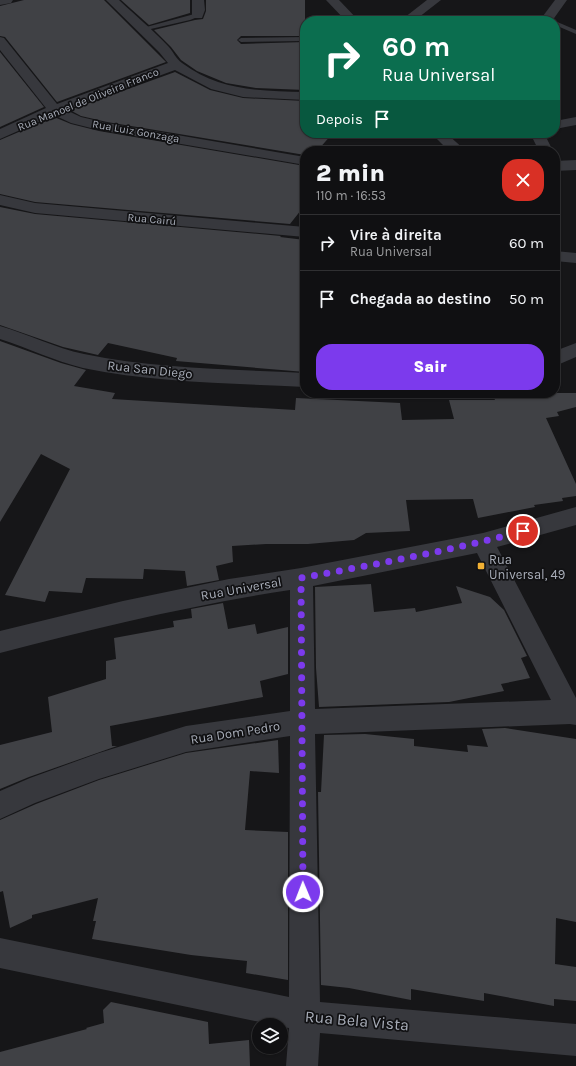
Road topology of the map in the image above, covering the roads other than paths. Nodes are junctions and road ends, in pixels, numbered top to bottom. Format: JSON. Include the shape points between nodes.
{"nodes":[{"id":1,"x":7,"y":0,"type":"edge"},
{"id":2,"x":112,"y":0,"type":"edge"},
{"id":3,"x":198,"y":0,"type":"edge"},
{"id":4,"x":332,"y":0,"type":"edge"},
{"id":5,"x":435,"y":0,"type":"edge"},
{"id":6,"x":561,"y":0,"type":"edge"},
{"id":7,"x":0,"y":2,"type":"edge"},
{"id":8,"x":198,"y":15,"type":"joint"},
{"id":9,"x":348,"y":16,"type":"edge"},
{"id":10,"x":413,"y":16,"type":"edge"},
{"id":11,"x":552,"y":16,"type":"edge"},
{"id":12,"x":560,"y":25,"type":"edge"},
{"id":13,"x":142,"y":29,"type":"junction"},
{"id":14,"x":576,"y":32,"type":"edge"},
{"id":15,"x":300,"y":39,"type":"edge"},
{"id":16,"x":241,"y":40,"type":"dead end"},
{"id":17,"x":0,"y":41,"type":"edge"},
{"id":18,"x":176,"y":65,"type":"junction"},
{"id":19,"x":300,"y":96,"type":"edge"},
{"id":20,"x":55,"y":110,"type":"junction"},
{"id":21,"x":576,"y":121,"type":"edge"},
{"id":22,"x":560,"y":124,"type":"edge"},
{"id":23,"x":0,"y":136,"type":"edge"},
{"id":24,"x":443,"y":138,"type":"edge"},
{"id":25,"x":450,"y":146,"type":"edge"},
{"id":26,"x":300,"y":160,"type":"edge"},
{"id":27,"x":560,"y":166,"type":"edge"},
{"id":28,"x":576,"y":166,"type":"edge"},
{"id":29,"x":0,"y":200,"type":"edge"},
{"id":30,"x":300,"y":232,"type":"edge"},
{"id":31,"x":560,"y":256,"type":"edge"},
{"id":32,"x":576,"y":258,"type":"edge"},
{"id":33,"x":0,"y":332,"type":"edge"},
{"id":34,"x":576,"y":350,"type":"edge"},
{"id":35,"x":560,"y":357,"type":"edge"},
{"id":36,"x":300,"y":380,"type":"edge"},
{"id":37,"x":576,"y":516,"type":"edge"},
{"id":38,"x":483,"y":542,"type":"junction"},
{"id":39,"x":301,"y":578,"type":"junction"},
{"id":40,"x":0,"y":642,"type":"edge"},
{"id":41,"x":573,"y":713,"type":"edge"},
{"id":42,"x":301,"y":722,"type":"junction"},
{"id":43,"x":0,"y":805,"type":"edge"},
{"id":44,"x":0,"y":953,"type":"edge"},
{"id":45,"x":305,"y":1016,"type":"junction"},
{"id":46,"x":576,"y":1040,"type":"edge"},
{"id":47,"x":302,"y":1066,"type":"edge"}],
"edges":[{"from":1,"to":7,"type":"street"},
{"from":2,"to":13,"type":"street"},
{"from":3,"to":8,"type":"street"},
{"from":4,"to":9,"type":"street"},
{"from":5,"to":10,"type":"street"},
{"from":6,"to":11,"type":"street"},
{"from":8,"to":13,"type":"lane"},
{"from":12,"to":14,"type":"lane"},
{"from":13,"to":18,"type":"street","via":[[164,49]]},
{"from":15,"to":16,"type":"lane"},
{"from":17,"to":20,"type":"street","name":"Rua Luiz Gonzaga"},
{"from":18,"to":19,"type":"street","via":[[202,80],[230,90],[262,95]]},
{"from":18,"to":20,"type":"street","name":"Rua Manoel de Oliveira Franco"},
{"from":20,"to":23,"type":"street","name":"Rua Manoel de Oliveira Franco"},
{"from":20,"to":26,"type":"street","name":"Rua Luiz Gonzaga","via":[[89,123]]},
{"from":21,"to":22,"type":"street"},
{"from":24,"to":25,"type":"street"},
{"from":27,"to":28,"type":"street"},
{"from":29,"to":30,"type":"street","name":"Rua Cairú","via":[[50,209]]},
{"from":31,"to":32,"type":"street"},
{"from":33,"to":36,"type":"street","name":"Rua San Diego","via":[[65,356],[120,367]]},
{"from":34,"to":35,"type":"street"},
{"from":37,"to":38,"type":"street","name":"Rua Universal"},
{"from":38,"to":39,"type":"street","name":"Rua Universal"},
{"from":38,"to":41,"type":"street"},
{"from":39,"to":40,"type":"street","name":"Rua Universal","via":[[229,588]]},
{"from":39,"to":42,"type":"street"},
{"from":41,"to":42,"type":"street","name":"Rua Dom Pedro"},
{"from":42,"to":43,"type":"street","name":"Rua Dom Pedro","via":[[186,739],[99,766],[30,791]]},
{"from":42,"to":45,"type":"street"},
{"from":44,"to":45,"type":"street","name":"Rua Bela Vista"},
{"from":45,"to":46,"type":"street","name":"Rua Bela Vista"},
{"from":45,"to":47,"type":"street"}]}
